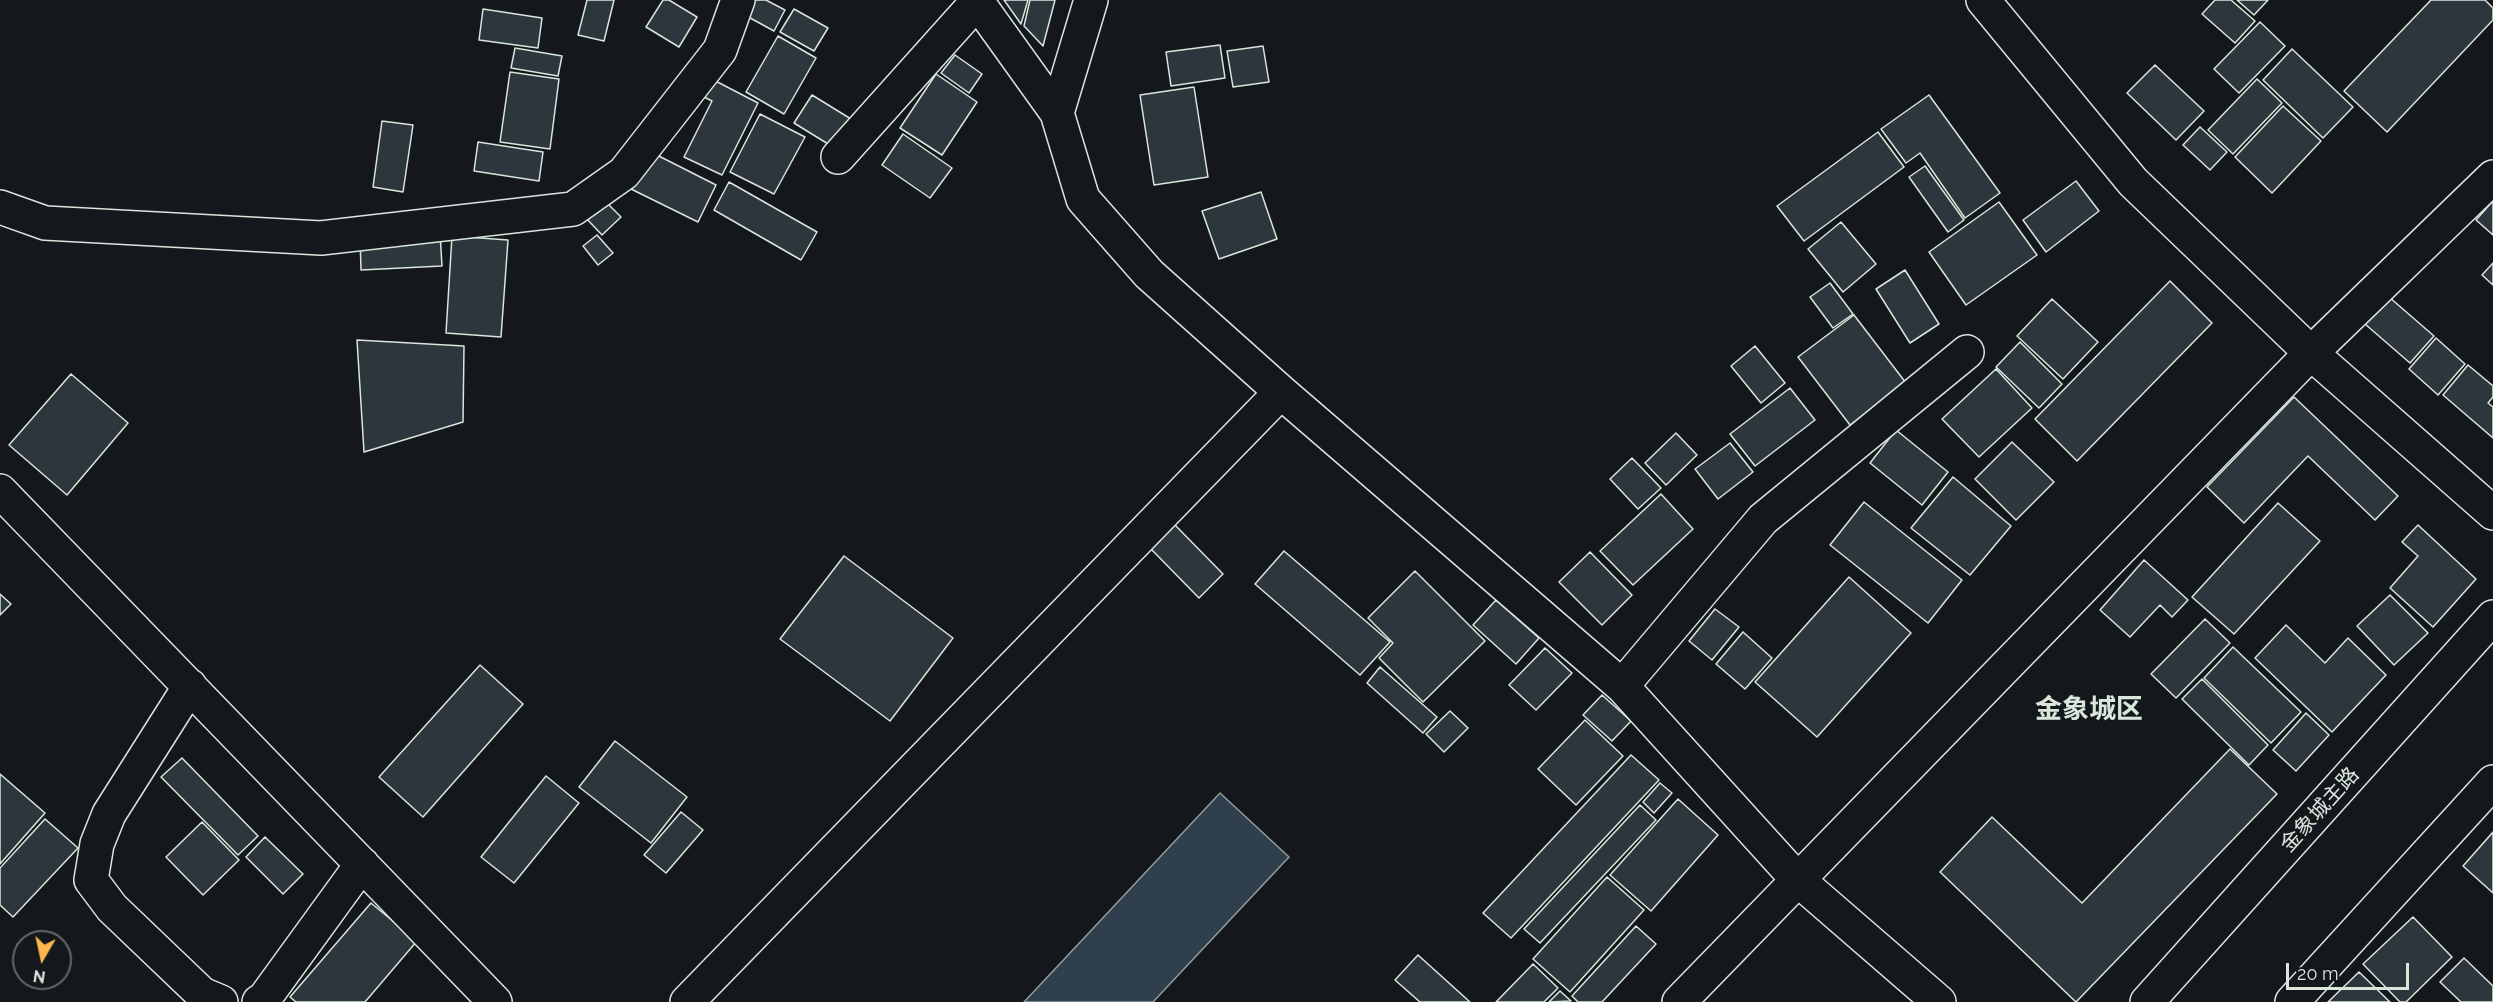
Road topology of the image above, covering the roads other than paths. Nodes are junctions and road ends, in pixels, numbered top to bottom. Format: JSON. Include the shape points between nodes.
{"nodes":[{"id":1,"x":738,"y":0,"type":"edge"},
{"id":2,"x":1090,"y":0,"type":"edge"},
{"id":3,"x":1983,"y":0,"type":"edge"},
{"id":4,"x":977,"y":1,"type":"edge"},
{"id":5,"x":1057,"y":113,"type":"junction"},
{"id":6,"x":838,"y":157,"type":"dead end"},
{"id":7,"x":2493,"y":177,"type":"edge"},
{"id":8,"x":0,"y":207,"type":"edge"},
{"id":9,"x":1967,"y":352,"type":"dead end"},
{"id":10,"x":2311,"y":353,"type":"junction"},
{"id":11,"x":1281,"y":392,"type":"junction"},
{"id":12,"x":0,"y":491,"type":"edge"},
{"id":13,"x":2493,"y":513,"type":"edge"},
{"id":14,"x":2493,"y":617,"type":"edge"},
{"id":15,"x":190,"y":686,"type":"junction"},
{"id":16,"x":1622,"y":686,"type":"junction"},
{"id":17,"x":2493,"y":782,"type":"edge"},
{"id":18,"x":362,"y":864,"type":"junction"},
{"id":19,"x":1797,"y":879,"type":"junction"},
{"id":20,"x":222,"y":1002,"type":"edge"},
{"id":21,"x":258,"y":1002,"type":"edge"},
{"id":22,"x":495,"y":1002,"type":"edge"},
{"id":23,"x":687,"y":1002,"type":"edge"},
{"id":24,"x":1679,"y":1002,"type":"edge"},
{"id":25,"x":1939,"y":1002,"type":"edge"},
{"id":26,"x":2147,"y":1002,"type":"edge"},
{"id":27,"x":2292,"y":1002,"type":"edge"}],
"edges":[{"from":1,"to":8,"type":"street","via":[[720,50],[624,173],[573,209],[321,238],[45,223]]},
{"from":2,"to":5,"type":"street"},
{"from":3,"to":10,"type":"street","via":[[2133,182]]},
{"from":4,"to":5,"type":"street"},
{"from":4,"to":6,"type":"street"},
{"from":5,"to":11,"type":"street","via":[[1083,199],[1149,274]]},
{"from":7,"to":10,"type":"street"},
{"from":9,"to":16,"type":"street","via":[[1763,519]]},
{"from":10,"to":13,"type":"street"},
{"from":10,"to":19,"type":"street"},
{"from":11,"to":16,"type":"street"},
{"from":11,"to":23,"type":"street"},
{"from":12,"to":15,"type":"street"},
{"from":14,"to":26,"type":"street","name":"金象城主路"},
{"from":15,"to":18,"type":"street"},
{"from":15,"to":20,"type":"street","via":[[109,814],[97,844],[92,880],[112,908],[202,994]]},
{"from":16,"to":19,"type":"street"},
{"from":17,"to":27,"type":"street"},
{"from":18,"to":21,"type":"street"},
{"from":18,"to":22,"type":"street"},
{"from":19,"to":24,"type":"street"},
{"from":19,"to":25,"type":"street"}]}
